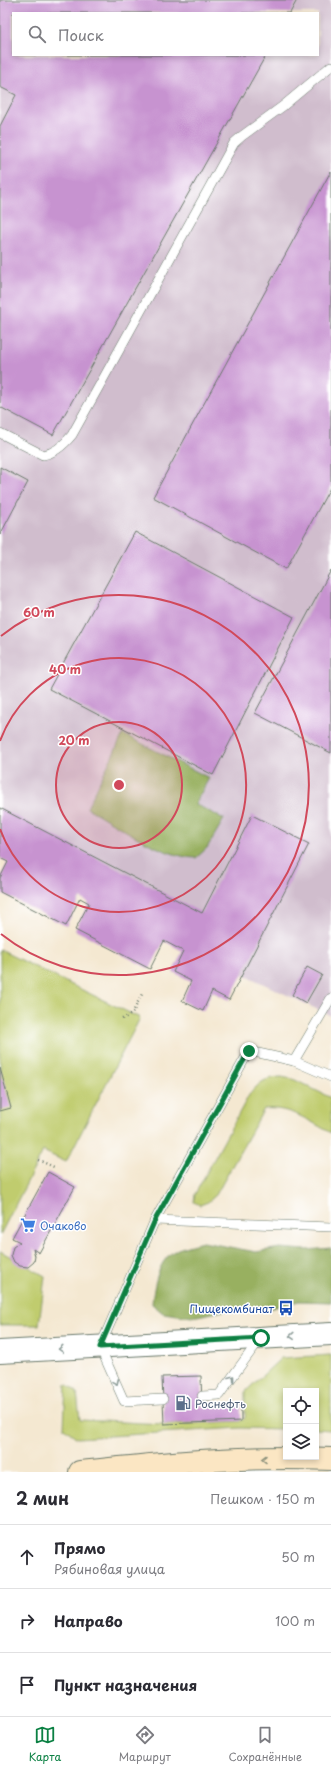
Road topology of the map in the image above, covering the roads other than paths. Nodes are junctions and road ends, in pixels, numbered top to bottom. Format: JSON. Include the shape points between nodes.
{"nodes":[{"id":1,"x":331,"y":66,"type":"edge"},
{"id":2,"x":0,"y":433,"type":"edge"},
{"id":3,"x":331,"y":998,"type":"edge"},
{"id":4,"x":294,"y":1060,"type":"junction"},
{"id":5,"x":331,"y":1076,"type":"edge"},
{"id":6,"x":155,"y":1220,"type":"junction"},
{"id":7,"x":331,"y":1227,"type":"edge"},
{"id":8,"x":331,"y":1334,"type":"edge"},
{"id":9,"x":261,"y":1338,"type":"junction"},
{"id":10,"x":100,"y":1347,"type":"junction"},
{"id":11,"x":0,"y":1352,"type":"edge"},
{"id":12,"x":202,"y":1396,"type":"dead end"},
{"id":13,"x":163,"y":1399,"type":"dead end"},
{"id":14,"x":331,"y":1459,"type":"edge"},
{"id":15,"x":80,"y":1472,"type":"edge"}],
"edges":[{"from":1,"to":2,"type":"lane","via":[[234,144],[67,441],[54,452],[42,455]]},
{"from":3,"to":4,"type":"lane"},
{"from":4,"to":5,"type":"lane"},
{"from":4,"to":6,"type":"lane","via":[[249,1051]]},
{"from":6,"to":7,"type":"lane"},
{"from":6,"to":10,"type":"lane"},
{"from":8,"to":9,"type":"street","one_way":true},
{"from":9,"to":10,"type":"street"},
{"from":12,"to":9,"type":"lane","one_way":true,"via":[[219,1395]]},
{"from":10,"to":11,"type":"street","one_way":true},
{"from":10,"to":13,"type":"lane","one_way":true,"via":[[124,1400]]},
{"from":14,"to":15,"type":"main road","one_way":true,"via":[[240,1459]]}]}
